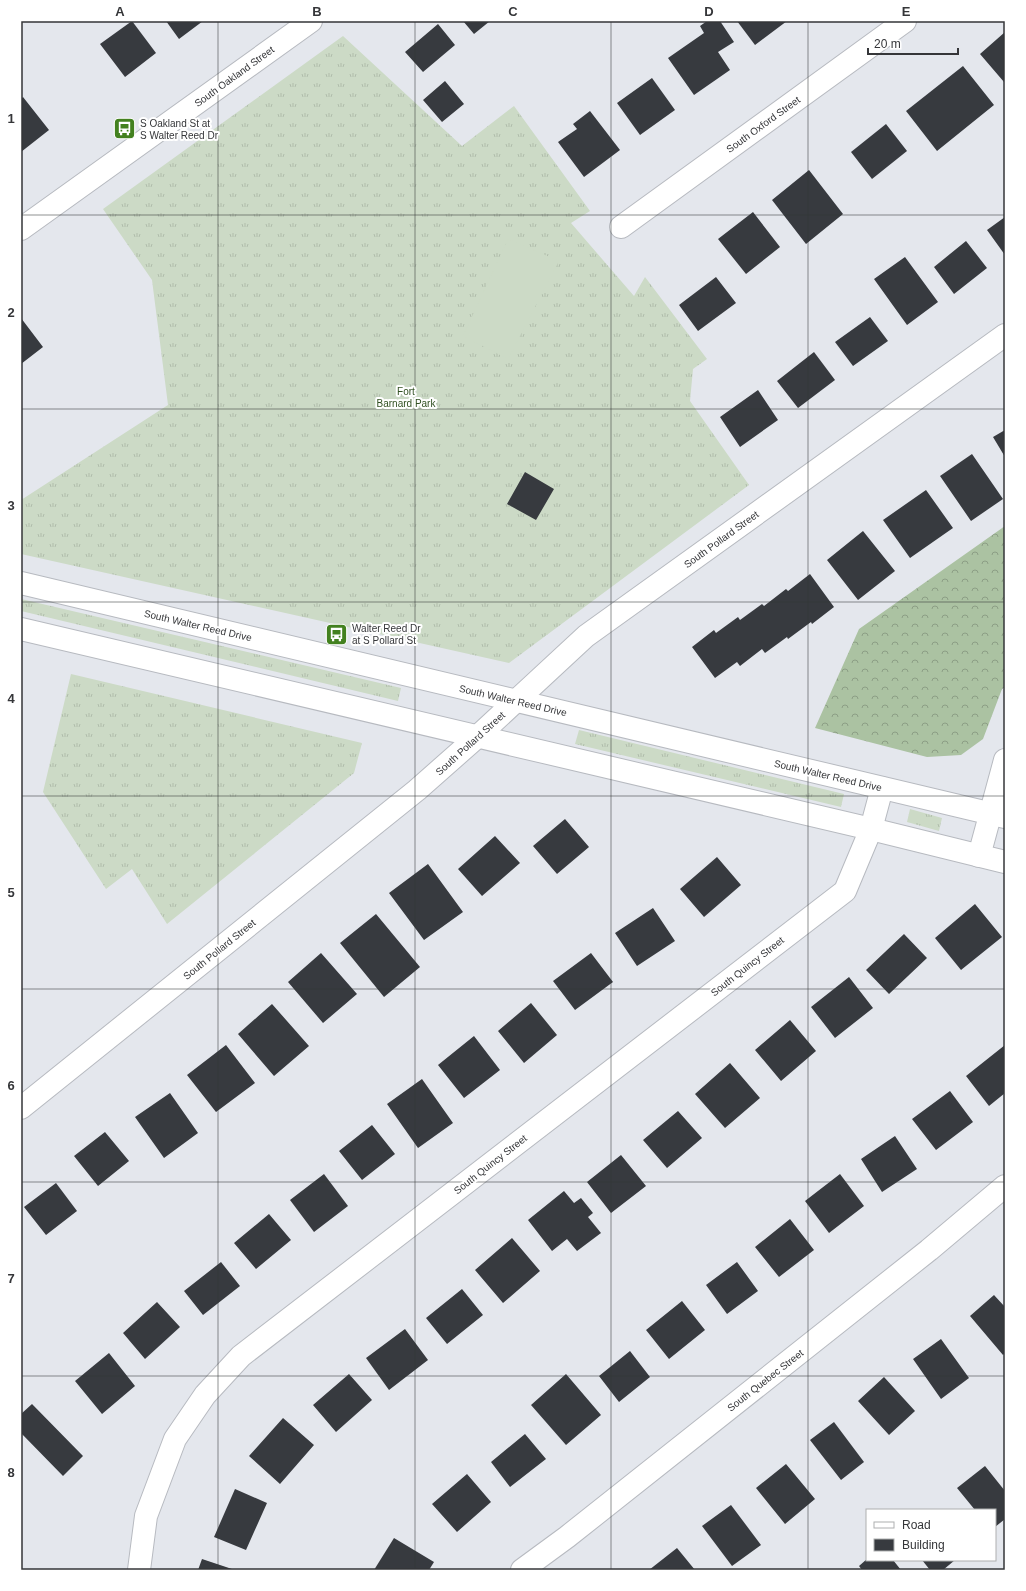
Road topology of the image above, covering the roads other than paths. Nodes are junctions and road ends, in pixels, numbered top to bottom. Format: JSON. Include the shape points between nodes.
{"nodes":[{"id":1,"x":311,"y":21,"type":"edge"},
{"id":2,"x":905,"y":21,"type":"edge"},
{"id":3,"x":621,"y":227,"type":"dead end"},
{"id":4,"x":21,"y":229,"type":"edge"},
{"id":5,"x":1005,"y":335,"type":"edge"},
{"id":6,"x":21,"y":583,"type":"edge"},
{"id":7,"x":21,"y":629,"type":"edge"},
{"id":8,"x":517,"y":701,"type":"junction"},
{"id":9,"x":477,"y":737,"type":"junction"},
{"id":10,"x":1005,"y":760,"type":"edge"},
{"id":11,"x":882,"y":788,"type":"junction"},
{"id":12,"x":998,"y":816,"type":"edge"},
{"id":13,"x":871,"y":829,"type":"junction"},
{"id":14,"x":979,"y":856,"type":"junction"},
{"id":15,"x":1005,"y":862,"type":"edge"},
{"id":16,"x":21,"y":1108,"type":"edge"},
{"id":17,"x":1005,"y":1186,"type":"edge"},
{"id":18,"x":140,"y":1570,"type":"edge"},
{"id":19,"x":522,"y":1570,"type":"edge"}],
"edges":[{"from":1,"to":4,"type":"street","name":"South Oakland Street"},
{"from":2,"to":3,"type":"street","name":"South Oxford Street"},
{"from":5,"to":8,"type":"street","name":"South Pollard Street","via":[[586,636]]},
{"from":6,"to":8,"type":"street","name":"South Walter Reed Drive"},
{"from":7,"to":9,"type":"street"},
{"from":8,"to":9,"type":"street","name":"South Pollard Street"},
{"from":8,"to":11,"type":"street","name":"South Walter Reed Drive"},
{"from":9,"to":13,"type":"street"},
{"from":9,"to":16,"type":"street","name":"South Pollard Street","via":[[417,790]]},
{"from":10,"to":12,"type":"street"},
{"from":11,"to":12,"type":"street","name":"South Walter Reed Drive"},
{"from":11,"to":13,"type":"street","name":"South Quincy Street"},
{"from":12,"to":14,"type":"street"},
{"from":13,"to":14,"type":"street"},
{"from":13,"to":18,"type":"street","name":"South Quincy Street","via":[[845,891],[241,1356],[205,1395],[175,1439],[146,1516]]},
{"from":14,"to":15,"type":"street"},
{"from":17,"to":19,"type":"street","name":"South Quebec Street","via":[[873,1294]]}]}
